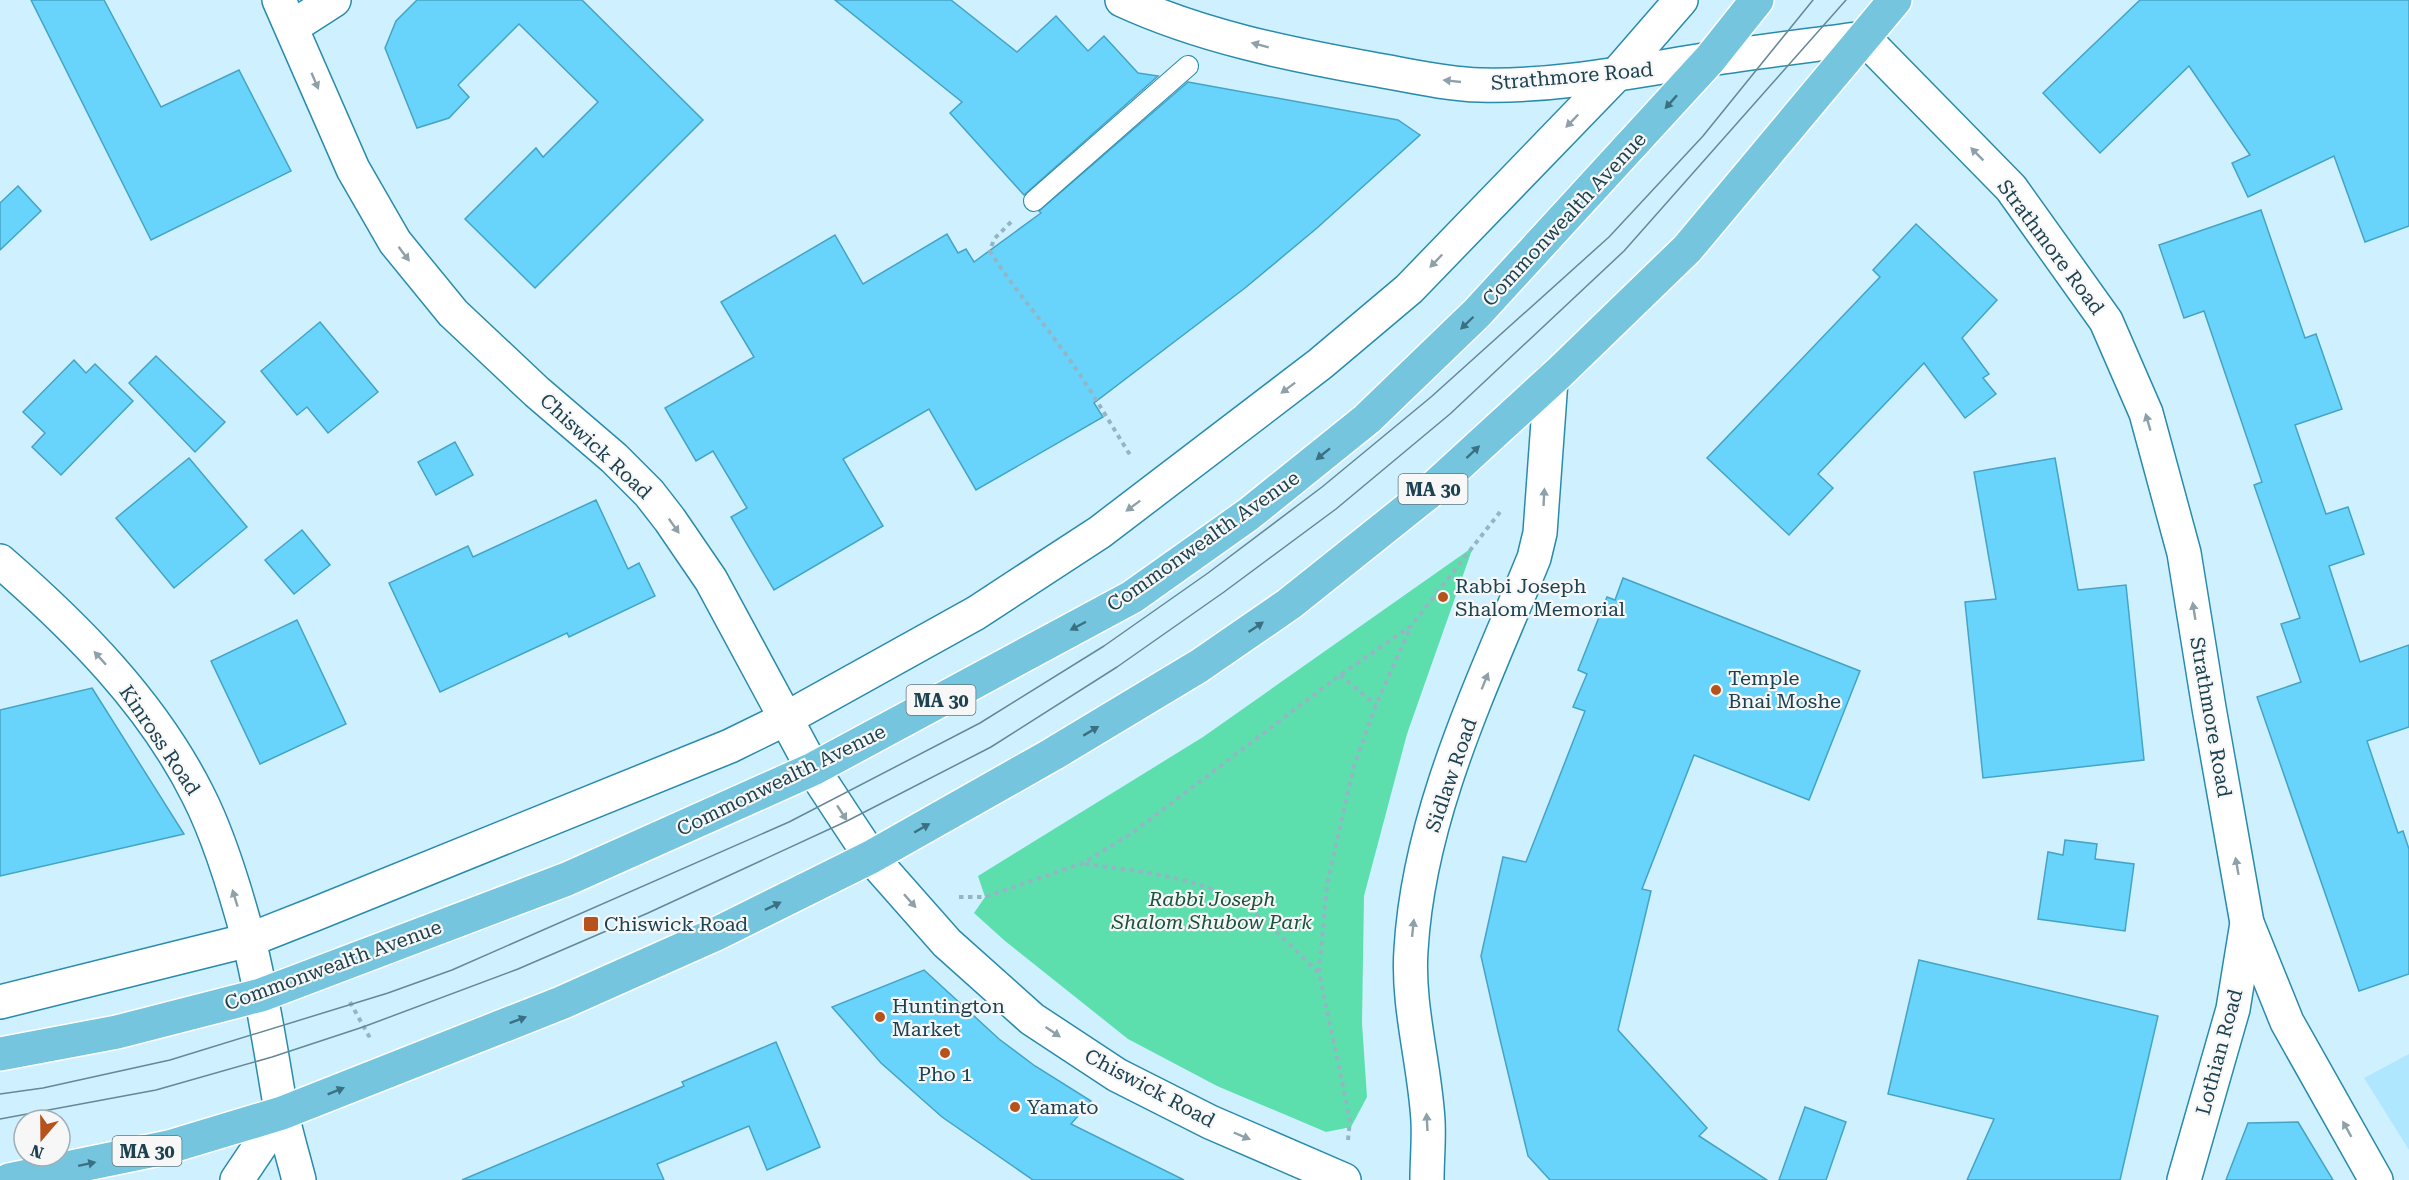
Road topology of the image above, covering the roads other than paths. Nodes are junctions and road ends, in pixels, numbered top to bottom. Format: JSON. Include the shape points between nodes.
{"nodes":[{"id":1,"x":333,"y":0,"type":"edge"},
{"id":2,"x":1122,"y":0,"type":"edge"},
{"id":3,"x":1682,"y":0,"type":"edge"},
{"id":4,"x":1756,"y":0,"type":"edge"},
{"id":5,"x":1895,"y":0,"type":"edge"},
{"id":6,"x":286,"y":14,"type":"edge"},
{"id":7,"x":1864,"y":38,"type":"junction"},
{"id":8,"x":1710,"y":59,"type":"junction"},
{"id":9,"x":1188,"y":66,"type":"dead end"},
{"id":10,"x":1615,"y":76,"type":"junction"},
{"id":11,"x":1034,"y":201,"type":"dead end"},
{"id":12,"x":1551,"y":380,"type":"junction"},
{"id":13,"x":0,"y":561,"type":"edge"},
{"id":14,"x":787,"y":718,"type":"junction"},
{"id":15,"x":813,"y":769,"type":"junction"},
{"id":16,"x":871,"y":857,"type":"junction"},
{"id":17,"x":2247,"y":923,"type":"junction"},
{"id":18,"x":249,"y":940,"type":"junction"},
{"id":19,"x":261,"y":995,"type":"junction"},
{"id":20,"x":0,"y":1002,"type":"edge"},
{"id":21,"x":0,"y":1054,"type":"edge"},
{"id":22,"x":282,"y":1113,"type":"junction"},
{"id":23,"x":1346,"y":1165,"type":"edge"},
{"id":24,"x":9,"y":1180,"type":"edge"},
{"id":25,"x":237,"y":1180,"type":"edge"},
{"id":26,"x":299,"y":1180,"type":"edge"},
{"id":27,"x":1427,"y":1180,"type":"edge"},
{"id":28,"x":2184,"y":1180,"type":"edge"},
{"id":29,"x":2376,"y":1180,"type":"edge"}],
"edges":[{"from":1,"to":6,"type":"street","name":"Chiswick Road"},
{"from":10,"to":2,"type":"street","name":"Strathmore Road","one_way":true,"via":[[1480,85],[1425,78],[1269,48],[1195,27]]},
{"from":3,"to":10,"type":"street"},
{"from":4,"to":8,"type":"main road","name":"Commonwealth Avenue","number":"MA 30"},
{"from":5,"to":7,"type":"main road","number":"MA 30"},
{"from":6,"to":14,"type":"street","name":"Chiswick Road","one_way":true,"via":[[353,169],[395,242],[453,313],[649,493],[711,580]]},
{"from":7,"to":8,"type":"street","name":"Strathmore Road"},
{"from":7,"to":12,"type":"main road","number":"MA 30","via":[[1687,249]]},
{"from":17,"to":7,"type":"street","name":"Strathmore Road","one_way":true,"via":[[2184,553],[2146,413],[2106,321],[2011,188]]},
{"from":8,"to":10,"type":"street","name":"Strathmore Road"},
{"from":8,"to":15,"type":"main road","name":"Commonwealth Avenue","number":"MA 30","one_way":true,"via":[[1477,313],[1367,419],[1258,507],[1132,597]]},
{"from":9,"to":11,"type":"lane"},
{"from":10,"to":14,"type":"street","one_way":true,"via":[[1409,289],[1320,364],[1100,532],[976,613]]},
{"from":16,"to":12,"type":"main road","number":"MA 30","one_way":true,"via":[[1199,666],[1289,604],[1428,493]]},
{"from":27,"to":12,"type":"street","name":"Sidlaw Road","one_way":true,"via":[[1428,1120],[1411,952],[1418,882],[1433,818],[1534,558],[1540,534]]},
{"from":18,"to":13,"type":"street","name":"Kinross Road","one_way":true,"via":[[218,843],[198,795],[171,748],[128,688],[85,640]]},
{"from":14,"to":15,"type":"street","name":"Chiswick Road"},
{"from":14,"to":18,"type":"street","via":[[730,746]]},
{"from":15,"to":16,"type":"street","name":"Chiswick Road","one_way":true},
{"from":15,"to":19,"type":"main road","name":"Commonwealth Avenue","number":"MA 30","via":[[567,879]]},
{"from":22,"to":16,"type":"main road","number":"MA 30","one_way":true,"via":[[561,1003],[716,934]]},
{"from":16,"to":23,"type":"street","name":"Chiswick Road","one_way":true,"via":[[947,943],[1032,1019],[1118,1075],[1210,1122]]},
{"from":17,"to":28,"type":"street","name":"Lothian Road","via":[[2233,1009]]},
{"from":29,"to":17,"type":"street","name":"Strathmore Road","one_way":true,"via":[[2287,1022]]},
{"from":18,"to":19,"type":"street","name":"Kinross Road"},
{"from":18,"to":20,"type":"street"},
{"from":19,"to":21,"type":"main road","name":"Commonwealth Avenue","number":"MA 30","via":[[117,1032]]},
{"from":19,"to":22,"type":"street","name":"Kinross Road"},
{"from":24,"to":22,"type":"main road","number":"MA 30","one_way":true,"via":[[169,1147]]},
{"from":22,"to":25,"type":"street"},
{"from":22,"to":26,"type":"street","name":"Kinross Road"}]}
